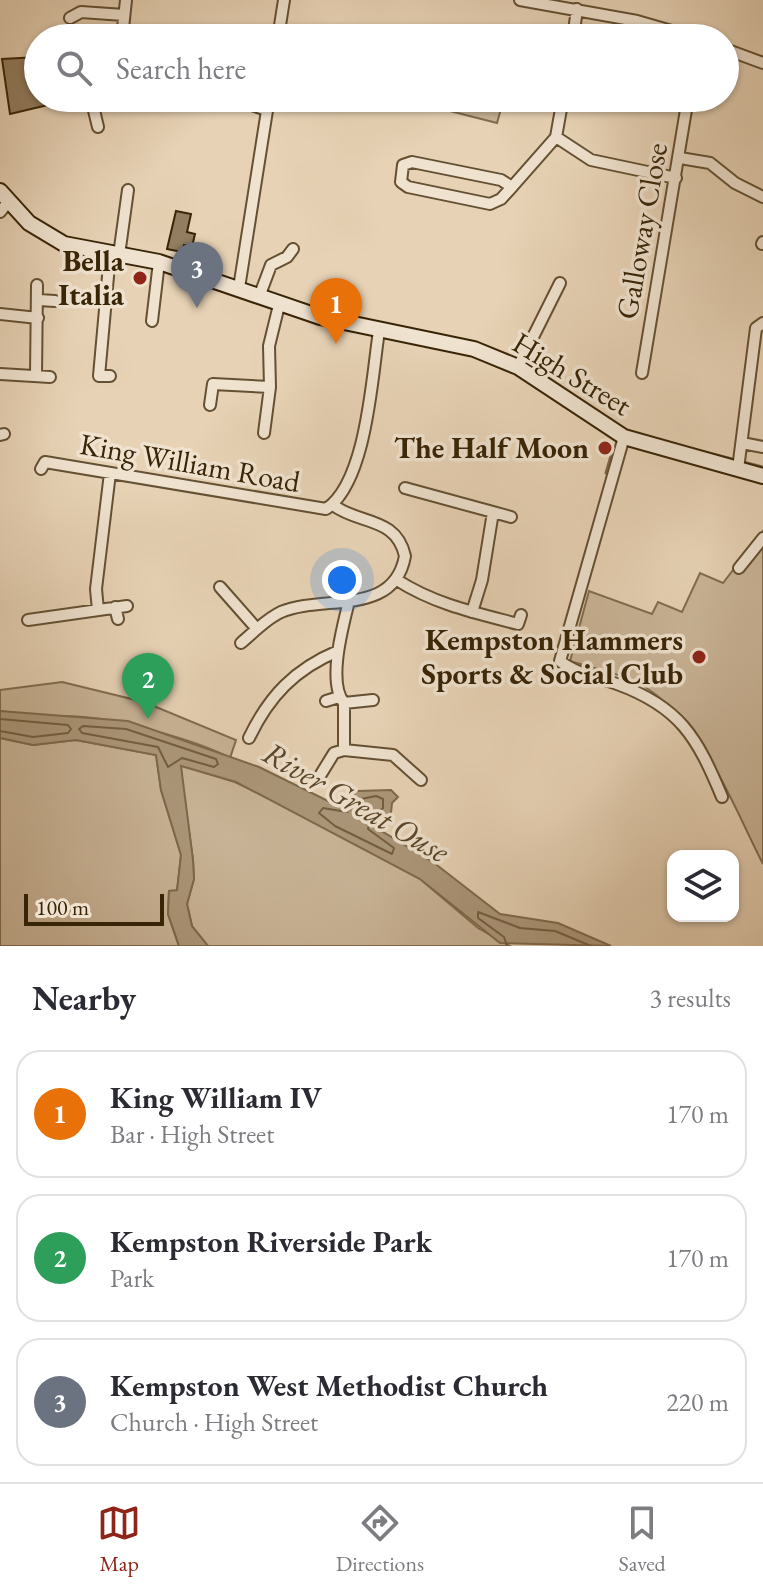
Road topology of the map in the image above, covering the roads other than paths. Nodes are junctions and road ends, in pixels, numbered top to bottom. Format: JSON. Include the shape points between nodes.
{"nodes":[{"id":1,"x":126,"y":0,"type":"edge"},
{"id":2,"x":284,"y":0,"type":"edge"},
{"id":3,"x":520,"y":0,"type":"edge"},
{"id":4,"x":577,"y":9,"type":"junction"},
{"id":5,"x":124,"y":15,"type":"junction"},
{"id":6,"x":70,"y":18,"type":"dead end"},
{"id":7,"x":123,"y":24,"type":"edge"},
{"id":8,"x":280,"y":24,"type":"edge"},
{"id":9,"x":575,"y":24,"type":"edge"},
{"id":10,"x":647,"y":24,"type":"edge"},
{"id":11,"x":739,"y":54,"type":"edge"},
{"id":12,"x":763,"y":63,"type":"edge"},
{"id":13,"x":94,"y":112,"type":"edge"},
{"id":14,"x":267,"y":112,"type":"edge"},
{"id":15,"x":560,"y":112,"type":"edge"},
{"id":16,"x":686,"y":112,"type":"edge"},
{"id":17,"x":98,"y":127,"type":"dead end"},
{"id":18,"x":556,"y":137,"type":"junction"},
{"id":19,"x":680,"y":158,"type":"junction"},
{"id":20,"x":676,"y":178,"type":"junction"},
{"id":21,"x":512,"y":187,"type":"junction"},
{"id":22,"x":128,"y":190,"type":"dead end"},
{"id":23,"x":763,"y":197,"type":"edge"},
{"id":24,"x":3,"y":202,"type":"edge"},
{"id":25,"x":114,"y":255,"type":"junction"},
{"id":26,"x":292,"y":256,"type":"dead end"},
{"id":27,"x":159,"y":262,"type":"junction"},
{"id":28,"x":560,"y":283,"type":"dead end"},
{"id":29,"x":37,"y":285,"type":"dead end"},
{"id":30,"x":239,"y":288,"type":"junction"},
{"id":31,"x":259,"y":297,"type":"junction"},
{"id":32,"x":39,"y":300,"type":"junction"},
{"id":33,"x":55,"y":301,"type":"dead end"},
{"id":34,"x":279,"y":305,"type":"junction"},
{"id":35,"x":0,"y":314,"type":"edge"},
{"id":36,"x":38,"y":318,"type":"junction"},
{"id":37,"x":152,"y":321,"type":"dead end"},
{"id":38,"x":760,"y":326,"type":"edge"},
{"id":39,"x":379,"y":331,"type":"junction"},
{"id":40,"x":518,"y":367,"type":"junction"},
{"id":41,"x":642,"y":373,"type":"dead end"},
{"id":42,"x":0,"y":374,"type":"edge"},
{"id":43,"x":36,"y":375,"type":"junction"},
{"id":44,"x":110,"y":376,"type":"dead end"},
{"id":45,"x":50,"y":377,"type":"dead end"},
{"id":46,"x":270,"y":387,"type":"junction"},
{"id":47,"x":210,"y":405,"type":"dead end"},
{"id":48,"x":264,"y":433,"type":"dead end"},
{"id":49,"x":624,"y":437,"type":"junction"},
{"id":50,"x":742,"y":443,"type":"junction"},
{"id":51,"x":763,"y":447,"type":"edge"},
{"id":52,"x":739,"y":464,"type":"junction"},
{"id":53,"x":41,"y":469,"type":"dead end"},
{"id":54,"x":110,"y":473,"type":"junction"},
{"id":55,"x":763,"y":476,"type":"edge"},
{"id":56,"x":405,"y":488,"type":"dead end"},
{"id":57,"x":333,"y":505,"type":"junction"},
{"id":58,"x":493,"y":512,"type":"junction"},
{"id":59,"x":511,"y":517,"type":"dead end"},
{"id":60,"x":763,"y":538,"type":"edge"},
{"id":61,"x":739,"y":568,"type":"dead end"},
{"id":62,"x":397,"y":580,"type":"junction"},
{"id":63,"x":220,"y":587,"type":"dead end"},
{"id":64,"x":349,"y":601,"type":"junction"},
{"id":65,"x":98,"y":610,"type":"junction"},
{"id":66,"x":472,"y":612,"type":"junction"},
{"id":67,"x":521,"y":615,"type":"dead end"},
{"id":68,"x":118,"y":619,"type":"dead end"},
{"id":69,"x":28,"y":620,"type":"dead end"},
{"id":70,"x":257,"y":629,"type":"junction"},
{"id":71,"x":241,"y":643,"type":"dead end"},
{"id":72,"x":338,"y":651,"type":"junction"},
{"id":73,"x":342,"y":700,"type":"junction"},
{"id":74,"x":373,"y":700,"type":"dead end"},
{"id":75,"x":326,"y":701,"type":"dead end"},
{"id":76,"x":249,"y":738,"type":"dead end"},
{"id":77,"x":344,"y":750,"type":"junction"},
{"id":78,"x":318,"y":779,"type":"dead end"},
{"id":79,"x":421,"y":780,"type":"dead end"},
{"id":80,"x":722,"y":797,"type":"dead end"}],
"edges":[{"from":1,"to":5,"type":"street"},
{"from":2,"to":8,"type":"street"},
{"from":3,"to":4,"type":"street"},
{"from":4,"to":9,"type":"street"},
{"from":4,"to":10,"type":"street"},
{"from":5,"to":6,"type":"street","via":[[81,12]]},
{"from":5,"to":7,"type":"street"},
{"from":11,"to":12,"type":"street"},
{"from":13,"to":17,"type":"street"},
{"from":14,"to":30,"type":"street"},
{"from":15,"to":18,"type":"street"},
{"from":16,"to":19,"type":"street","name":"Galloway Close"},
{"from":18,"to":20,"type":"street","via":[[591,160]]},
{"from":18,"to":21,"type":"street"},
{"from":19,"to":20,"type":"street","name":"Galloway Close"},
{"from":19,"to":23,"type":"street","via":[[710,163]]},
{"from":20,"to":41,"type":"street","name":"Galloway Close"},
{"from":21,"to":21,"type":"street","via":[[490,204],[408,187],[399,174],[412,162],[501,180]]},
{"from":22,"to":25,"type":"street"},
{"from":24,"to":25,"type":"main road","name":"High Street","via":[[49,237]]},
{"from":25,"to":27,"type":"main road","name":"High Street"},
{"from":25,"to":44,"type":"street","via":[[110,323],[99,376]]},
{"from":26,"to":31,"type":"street","via":[[271,265]]},
{"from":27,"to":30,"type":"main road","name":"High Street"},
{"from":27,"to":37,"type":"street"},
{"from":28,"to":40,"type":"street","via":[[558,299]]},
{"from":29,"to":32,"type":"street"},
{"from":30,"to":31,"type":"main road","name":"High Street"},
{"from":31,"to":34,"type":"main road","name":"High Street"},
{"from":32,"to":33,"type":"street"},
{"from":32,"to":36,"type":"street"},
{"from":34,"to":39,"type":"main road","name":"High Street"},
{"from":34,"to":46,"type":"street","via":[[269,346]]},
{"from":35,"to":36,"type":"street"},
{"from":36,"to":43,"type":"street"},
{"from":38,"to":50,"type":"street"},
{"from":39,"to":40,"type":"main road","name":"High Street","via":[[474,349]]},
{"from":39,"to":57,"type":"street","name":"King William Road","via":[[373,401],[349,475]]},
{"from":40,"to":49,"type":"main road","name":"High Street"},
{"from":42,"to":43,"type":"street"},
{"from":43,"to":45,"type":"street"},
{"from":46,"to":47,"type":"street","via":[[213,384]]},
{"from":46,"to":48,"type":"street"},
{"from":49,"to":52,"type":"main road","name":"High Street"},
{"from":49,"to":80,"type":"street","via":[[560,661],[645,695],[677,716]]},
{"from":50,"to":51,"type":"street"},
{"from":50,"to":52,"type":"street"},
{"from":52,"to":55,"type":"main road","name":"High Street"},
{"from":53,"to":54,"type":"street","name":"King William Road","via":[[45,462]]},
{"from":54,"to":57,"type":"street","name":"King William Road","via":[[319,511]]},
{"from":54,"to":65,"type":"street"},
{"from":56,"to":58,"type":"street"},
{"from":57,"to":62,"type":"street","name":"King William Road","via":[[374,520],[396,535],[405,556]]},
{"from":58,"to":59,"type":"street"},
{"from":58,"to":66,"type":"street"},
{"from":60,"to":61,"type":"street"},
{"from":62,"to":64,"type":"street","via":[[379,595]]},
{"from":62,"to":66,"type":"street","via":[[429,599]]},
{"from":63,"to":70,"type":"street"},
{"from":64,"to":70,"type":"street","via":[[296,607]]},
{"from":64,"to":72,"type":"street"},
{"from":65,"to":68,"type":"street","via":[[121,606]]},
{"from":65,"to":69,"type":"street","via":[[41,614]]},
{"from":66,"to":67,"type":"street","via":[[518,624]]},
{"from":70,"to":71,"type":"street"},
{"from":72,"to":73,"type":"street"},
{"from":72,"to":76,"type":"street","via":[[289,679]]},
{"from":73,"to":74,"type":"street"},
{"from":73,"to":75,"type":"street"},
{"from":73,"to":77,"type":"street"},
{"from":77,"to":78,"type":"street","via":[[334,753]]},
{"from":77,"to":79,"type":"street","via":[[393,755]]}]}
